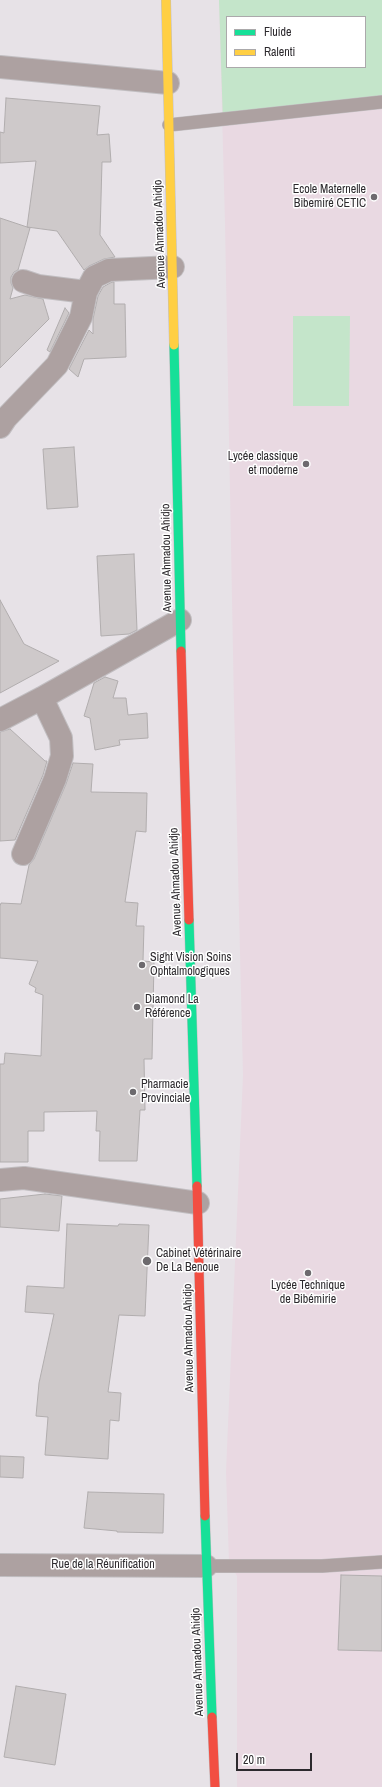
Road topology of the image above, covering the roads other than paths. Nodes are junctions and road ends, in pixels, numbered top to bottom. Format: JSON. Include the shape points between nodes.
{"nodes":[{"id":1,"x":166,"y":0,"type":"edge"},
{"id":2,"x":0,"y":67,"type":"edge"},
{"id":3,"x":168,"y":82,"type":"junction"},
{"id":4,"x":382,"y":102,"type":"edge"},
{"id":5,"x":169,"y":125,"type":"junction"},
{"id":6,"x":173,"y":267,"type":"junction"},
{"id":7,"x":23,"y":282,"type":"dead end"},
{"id":8,"x":86,"y":292,"type":"junction"},
{"id":9,"x":0,"y":427,"type":"edge"},
{"id":10,"x":180,"y":620,"type":"junction"},
{"id":11,"x":42,"y":698,"type":"junction"},
{"id":12,"x":0,"y":720,"type":"edge"},
{"id":13,"x":23,"y":854,"type":"dead end"},
{"id":14,"x":0,"y":1180,"type":"edge"},
{"id":15,"x":198,"y":1203,"type":"junction"},
{"id":16,"x":382,"y":1562,"type":"edge"},
{"id":17,"x":0,"y":1565,"type":"edge"},
{"id":18,"x":206,"y":1566,"type":"junction"},
{"id":19,"x":215,"y":1787,"type":"edge"}],
"edges":[{"from":1,"to":3,"type":"main road","name":"Avenue Ahmadou Ahidjo"},
{"from":2,"to":3,"type":"street"},
{"from":3,"to":5,"type":"main road","name":"Avenue Ahmadou Ahidjo"},
{"from":4,"to":5,"type":"lane"},
{"from":5,"to":6,"type":"main road","name":"Avenue Ahmadou Ahidjo"},
{"from":6,"to":8,"type":"street","via":[[109,270],[94,276]]},
{"from":6,"to":10,"type":"main road","name":"Avenue Ahmadou Ahidjo"},
{"from":7,"to":8,"type":"street"},
{"from":8,"to":9,"type":"street","via":[[81,317],[57,365]]},
{"from":10,"to":11,"type":"street"},
{"from":10,"to":15,"type":"main road","name":"Avenue Ahmadou Ahidjo"},
{"from":11,"to":12,"type":"street"},
{"from":11,"to":13,"type":"street","via":[[62,738],[62,756],[55,779]]},
{"from":14,"to":15,"type":"street","via":[[24,1178]]},
{"from":15,"to":18,"type":"main road","name":"Avenue Ahmadou Ahidjo"},
{"from":16,"to":18,"type":"lane","via":[[322,1566]]},
{"from":17,"to":18,"type":"street","name":"Rue de la Réunification"},
{"from":18,"to":19,"type":"main road","name":"Avenue Ahmadou Ahidjo"}]}
